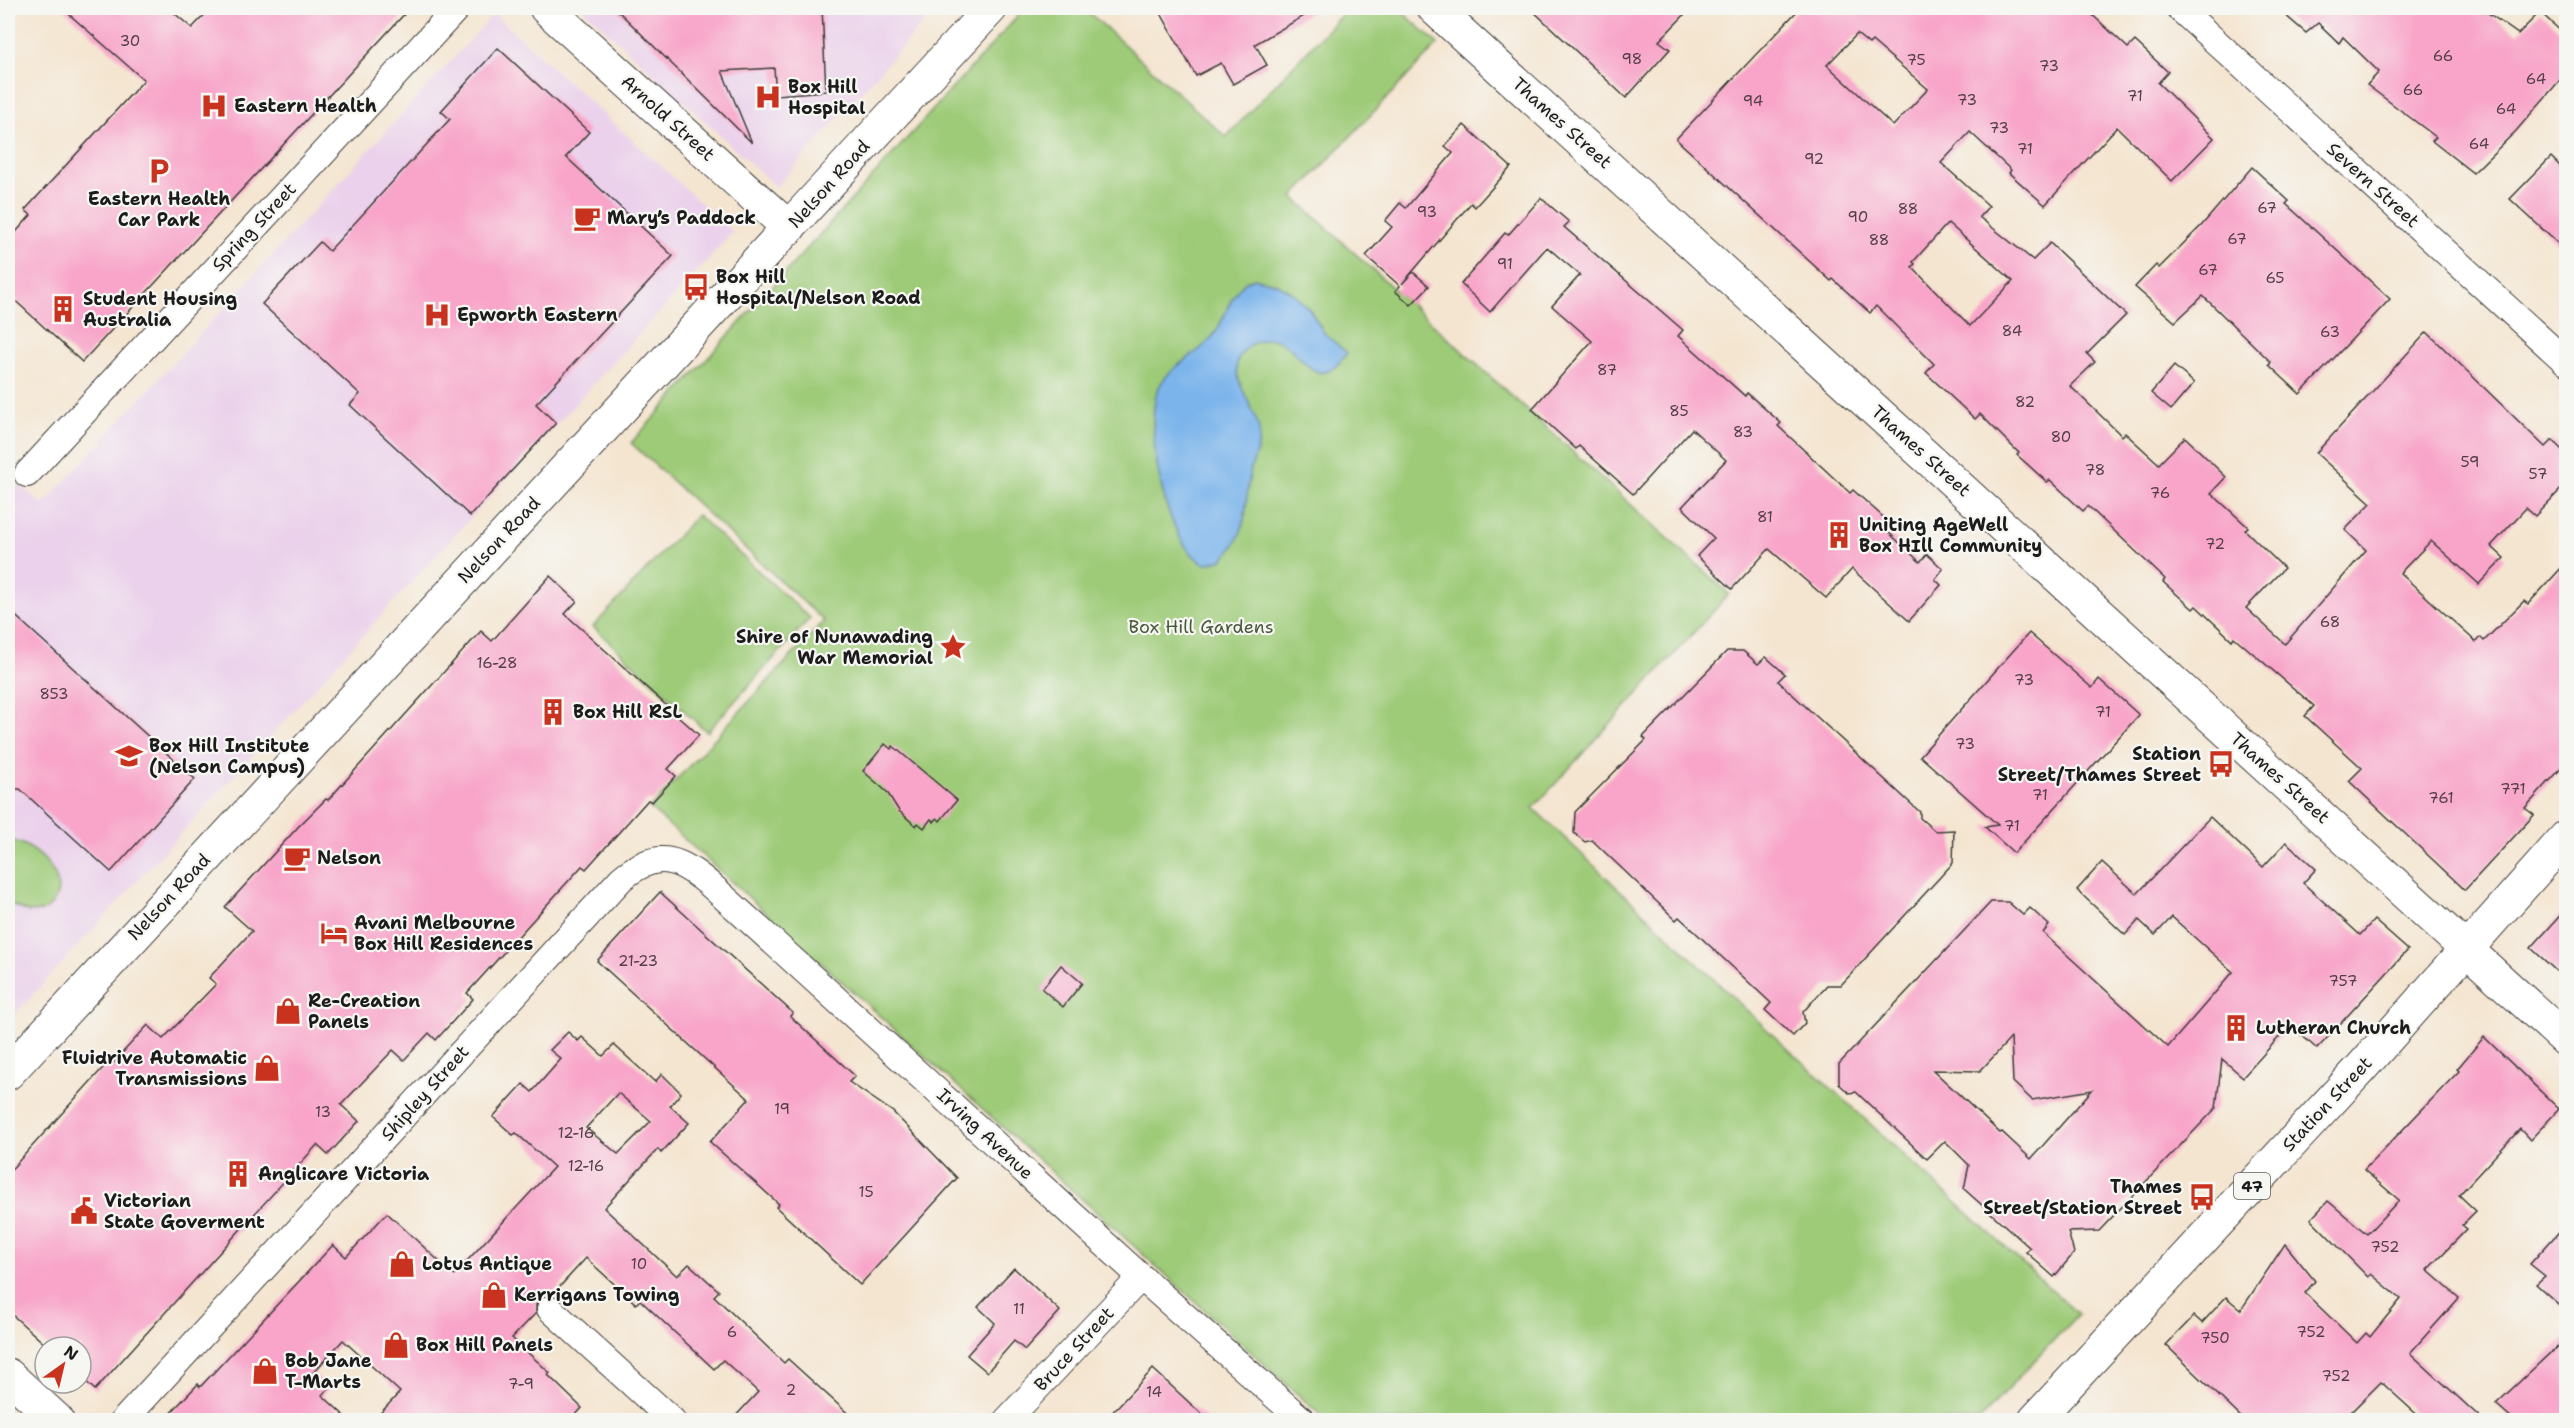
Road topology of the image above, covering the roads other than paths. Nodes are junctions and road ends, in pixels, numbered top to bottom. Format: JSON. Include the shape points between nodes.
{"nodes":[{"id":1,"x":457,"y":8,"type":"edge"},
{"id":2,"x":546,"y":8,"type":"edge"},
{"id":3,"x":991,"y":8,"type":"edge"},
{"id":4,"x":1434,"y":8,"type":"edge"},
{"id":5,"x":2179,"y":8,"type":"edge"},
{"id":6,"x":789,"y":228,"type":"junction"},
{"id":7,"x":2566,"y":362,"type":"edge"},
{"id":8,"x":27,"y":474,"type":"dead end"},
{"id":9,"x":2566,"y":837,"type":"edge"},
{"id":10,"x":662,"y":859,"type":"joint"},
{"id":11,"x":2467,"y":948,"type":"junction"},
{"id":12,"x":2566,"y":1040,"type":"edge"},
{"id":13,"x":8,"y":1073,"type":"edge"},
{"id":14,"x":1141,"y":1277,"type":"junction"},
{"id":15,"x":550,"y":1309,"type":"dead end"},
{"id":16,"x":8,"y":1375,"type":"edge"},
{"id":17,"x":57,"y":1420,"type":"edge"},
{"id":18,"x":124,"y":1420,"type":"edge"},
{"id":19,"x":672,"y":1420,"type":"edge"},
{"id":20,"x":1007,"y":1420,"type":"edge"},
{"id":21,"x":1302,"y":1420,"type":"edge"},
{"id":22,"x":2035,"y":1420,"type":"edge"}],
"edges":[{"from":1,"to":8,"type":"street","name":"Spring Street"},
{"from":2,"to":6,"type":"main road","name":"Arnold Street"},
{"from":3,"to":6,"type":"main road","name":"Nelson Road"},
{"from":4,"to":11,"type":"main road","name":"Thames Street"},
{"from":5,"to":7,"type":"street","name":"Severn Street"},
{"from":6,"to":13,"type":"main road","name":"Nelson Road"},
{"from":9,"to":11,"type":"main road","name":"Station Street","number":"47"},
{"from":10,"to":14,"type":"street","name":"Irving Avenue","via":[[684,865],[715,889]]},
{"from":10,"to":18,"type":"street","name":"Shipley Street","via":[[640,865],[621,879]]},
{"from":11,"to":12,"type":"main road","name":"Thames Street"},
{"from":11,"to":22,"type":"main road","name":"Station Street","number":"47","via":[[2354,1076]]},
{"from":14,"to":20,"type":"street","name":"Bruce Street"},
{"from":14,"to":21,"type":"street","name":"Irving Avenue"},
{"from":15,"to":19,"type":"street"},
{"from":16,"to":17,"type":"main road"}]}
